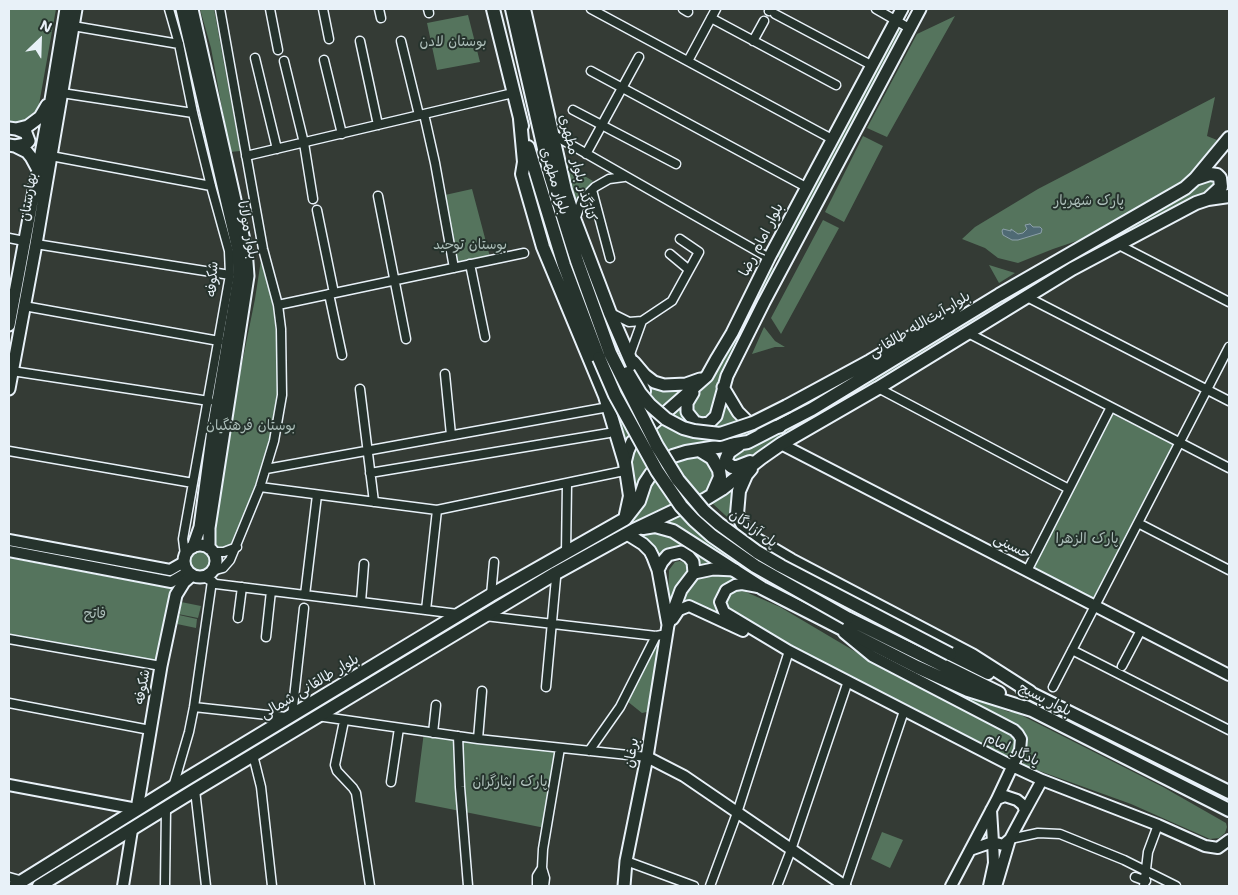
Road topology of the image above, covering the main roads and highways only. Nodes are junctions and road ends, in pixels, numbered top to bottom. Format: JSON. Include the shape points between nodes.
{"nodes":[{"id":1,"x":66,"y":9,"type":"edge"},
{"id":2,"x":76,"y":9,"type":"edge"},
{"id":3,"x":182,"y":9,"type":"edge"},
{"id":4,"x":192,"y":9,"type":"edge"},
{"id":5,"x":493,"y":9,"type":"edge"},
{"id":6,"x":512,"y":9,"type":"edge"},
{"id":7,"x":524,"y":9,"type":"edge"},
{"id":8,"x":902,"y":9,"type":"edge"},
{"id":9,"x":920,"y":9,"type":"edge"},
{"id":10,"x":51,"y":100,"type":"junction"},
{"id":11,"x":520,"y":119,"type":"junction"},
{"id":12,"x":12,"y":129,"type":"edge"},
{"id":13,"x":1229,"y":138,"type":"edge"},
{"id":14,"x":12,"y":146,"type":"edge"},
{"id":15,"x":38,"y":170,"type":"junction"},
{"id":16,"x":1196,"y":179,"type":"junction"},
{"id":17,"x":1229,"y":196,"type":"edge"},
{"id":18,"x":1208,"y":199,"type":"junction"},
{"id":19,"x":999,"y":295,"type":"junction"},
{"id":20,"x":15,"y":304,"type":"edge"},
{"id":21,"x":9,"y":325,"type":"edge"},
{"id":22,"x":604,"y":355,"type":"junction"},
{"id":23,"x":629,"y":357,"type":"junction"},
{"id":24,"x":706,"y":376,"type":"junction"},
{"id":25,"x":724,"y":387,"type":"junction"},
{"id":26,"x":9,"y":390,"type":"edge"},
{"id":27,"x":604,"y":402,"type":"junction"},
{"id":28,"x":780,"y":427,"type":"junction"},
{"id":29,"x":748,"y":442,"type":"junction"},
{"id":30,"x":699,"y":450,"type":"junction"},
{"id":31,"x":760,"y":458,"type":"junction"},
{"id":32,"x":625,"y":467,"type":"junction"},
{"id":33,"x":712,"y":495,"type":"junction"},
{"id":34,"x":625,"y":519,"type":"junction"},
{"id":35,"x":630,"y":532,"type":"junction"},
{"id":36,"x":211,"y":550,"type":"junction"},
{"id":37,"x":791,"y":560,"type":"junction"},
{"id":38,"x":189,"y":562,"type":"junction"},
{"id":39,"x":658,"y":570,"type":"junction"},
{"id":40,"x":735,"y":570,"type":"junction"},
{"id":41,"x":694,"y":573,"type":"junction"},
{"id":42,"x":840,"y":585,"type":"junction"},
{"id":43,"x":766,"y":590,"type":"junction"},
{"id":44,"x":847,"y":618,"type":"joint"},
{"id":45,"x":830,"y":623,"type":"junction"},
{"id":46,"x":664,"y":632,"type":"junction"},
{"id":47,"x":950,"y":654,"type":"joint"},
{"id":48,"x":1030,"y":692,"type":"junction"},
{"id":49,"x":1032,"y":710,"type":"junction"},
{"id":50,"x":1229,"y":792,"type":"edge"},
{"id":51,"x":137,"y":810,"type":"junction"},
{"id":52,"x":1229,"y":810,"type":"edge"},
{"id":53,"x":18,"y":884,"type":"edge"},
{"id":54,"x":39,"y":886,"type":"edge"},
{"id":55,"x":624,"y":886,"type":"edge"}],
"edges":[{"from":1,"to":10,"type":"main road","name":"بهارستان"},
{"from":2,"to":20,"type":"main road","name":"بهارستان","via":[[36,244]]},
{"from":3,"to":38,"type":"main road","name":"بلوار مولانا","via":[[238,250],[239,276],[200,527]]},
{"from":4,"to":36,"type":"main road","name":"بلوار مولانا","via":[[246,249],[248,276],[209,528]]},
{"from":5,"to":11,"type":"main road","name":"بلوار مطهری"},
{"from":6,"to":22,"type":"main road","name":"بلوار مطهری","via":[[550,175]]},
{"from":7,"to":23,"type":"main road","name":"کنارگذر بلوار مطهری","via":[[565,190]]},
{"from":8,"to":24,"type":"main road","name":"بلوار امام رضا","via":[[732,333]]},
{"from":9,"to":25,"type":"main road","via":[[764,302]]},
{"from":10,"to":12,"type":"main road","via":[[34,123]]},
{"from":10,"to":15,"type":"main road","name":"بهارستان"},
{"from":11,"to":22,"type":"main road","name":"بلوار مطهری","via":[[564,265]]},
{"from":11,"to":27,"type":"main road","via":[[522,174],[543,247]]},
{"from":12,"to":14,"type":"main road","via":[[26,133],[29,140],[26,144]]},
{"from":13,"to":16,"type":"main road","name":"بلوار آیت‌الله طالقانی"},
{"from":14,"to":15,"type":"main road","via":[[27,152]]},
{"from":15,"to":20,"type":"main road","name":"بهارستان"},
{"from":16,"to":18,"type":"main road","via":[[1210,174],[1220,178],[1221,187]]},
{"from":16,"to":19,"type":"main road","name":"بلوار آیت‌الله طالقانی"},
{"from":17,"to":18,"type":"main road"},
{"from":18,"to":31,"type":"main road","via":[[1072,269]]},
{"from":19,"to":22,"type":"main road","bridge":true,"via":[[933,324],[753,423],[720,434],[689,430],[666,419],[650,406],[627,372]]},
{"from":19,"to":28,"type":"main road","name":"بلوار آیت‌الله طالقانی"},
{"from":20,"to":21,"type":"main road","name":"بهارستان"},
{"from":20,"to":26,"type":"main road","name":"بهارستان"},
{"from":22,"to":44,"type":"main road","name":"پل آزادگان","bridge":true,"via":[[620,404],[657,471],[681,506],[712,536],[755,566]]},
{"from":22,"to":47,"type":"main road","name":"پل آزادگان","bridge":true,"via":[[678,480],[719,524],[756,552]]},
{"from":23,"to":24,"type":"main road","via":[[645,375],[664,385],[686,384]]},
{"from":23,"to":27,"type":"main road","name":"کنارگذر بلوار مطهری","via":[[644,391],[640,401],[625,408]]},
{"from":24,"to":25,"type":"main road","via":[[687,403],[687,412],[695,422],[706,424],[714,419]]},
{"from":24,"to":32,"type":"main road","name":"بلوار امام رضا","via":[[632,442]]},
{"from":25,"to":28,"type":"main road","via":[[738,412],[748,422]]},
{"from":27,"to":32,"type":"main road"},
{"from":28,"to":29,"type":"main road","name":"بلوار آیت‌الله طالقانی"},
{"from":29,"to":30,"type":"main road","name":"بلوار آیت‌الله طالقانی"},
{"from":29,"to":31,"type":"main road","via":[[728,452],[727,463],[737,467]]},
{"from":30,"to":33,"type":"main road","via":[[712,458],[719,470],[718,485]]},
{"from":30,"to":34,"type":"main road","name":"بلوار آیت‌الله طالقانی","via":[[673,456],[658,466],[645,483],[636,508]]},
{"from":31,"to":33,"type":"main road"},
{"from":31,"to":37,"type":"main road","via":[[746,475],[739,492],[737,514],[746,531]]},
{"from":32,"to":34,"type":"main road","via":[[630,496]]},
{"from":33,"to":35,"type":"main road"},
{"from":34,"to":51,"type":"main road","name":"بلوار طالقانی شمالی","via":[[491,594]]},
{"from":35,"to":39,"type":"main road","name":"برغان","via":[[650,551]]},
{"from":35,"to":40,"type":"main road","via":[[655,526],[673,531]]},
{"from":35,"to":54,"type":"main road","name":"بلوار طالقانی شمالی","via":[[482,616]]},
{"from":36,"to":38,"type":"main road","via":[[200,545]]},
{"from":36,"to":38,"type":"main road","name":"بلوار مولانا","via":[[216,562],[209,576]]},
{"from":37,"to":42,"type":"main road"},
{"from":37,"to":43,"type":"main road","via":[[799,573],[794,590],[783,595]]},
{"from":38,"to":51,"type":"main road","name":"شکوفه","via":[[184,582],[176,594]]},
{"from":39,"to":41,"type":"main road","via":[[668,554],[681,552],[691,560]]},
{"from":39,"to":46,"type":"main road","name":"برغان"},
{"from":40,"to":41,"type":"main road","via":[[713,569]]},
{"from":40,"to":43,"type":"main road"},
{"from":41,"to":46,"type":"main road","name":"برغان","via":[[681,590]]},
{"from":42,"to":45,"type":"main road","via":[[825,587],[817,597],[818,610]]},
{"from":42,"to":48,"type":"main road","via":[[972,655]]},
{"from":43,"to":45,"type":"main road"},
{"from":44,"to":49,"type":"main road","name":"بلوار بسیج"},
{"from":45,"to":49,"type":"main road","via":[[968,690]]},
{"from":46,"to":55,"type":"main road","name":"برغان","via":[[647,757]]},
{"from":47,"to":48,"type":"main road","name":"بلوار بسیج"},
{"from":48,"to":50,"type":"main road","name":"بلوار بسیج"},
{"from":49,"to":52,"type":"main road","name":"بلوار بسیج"},
{"from":51,"to":53,"type":"main road","name":"بلوار طالقانی شمالی"}]}
